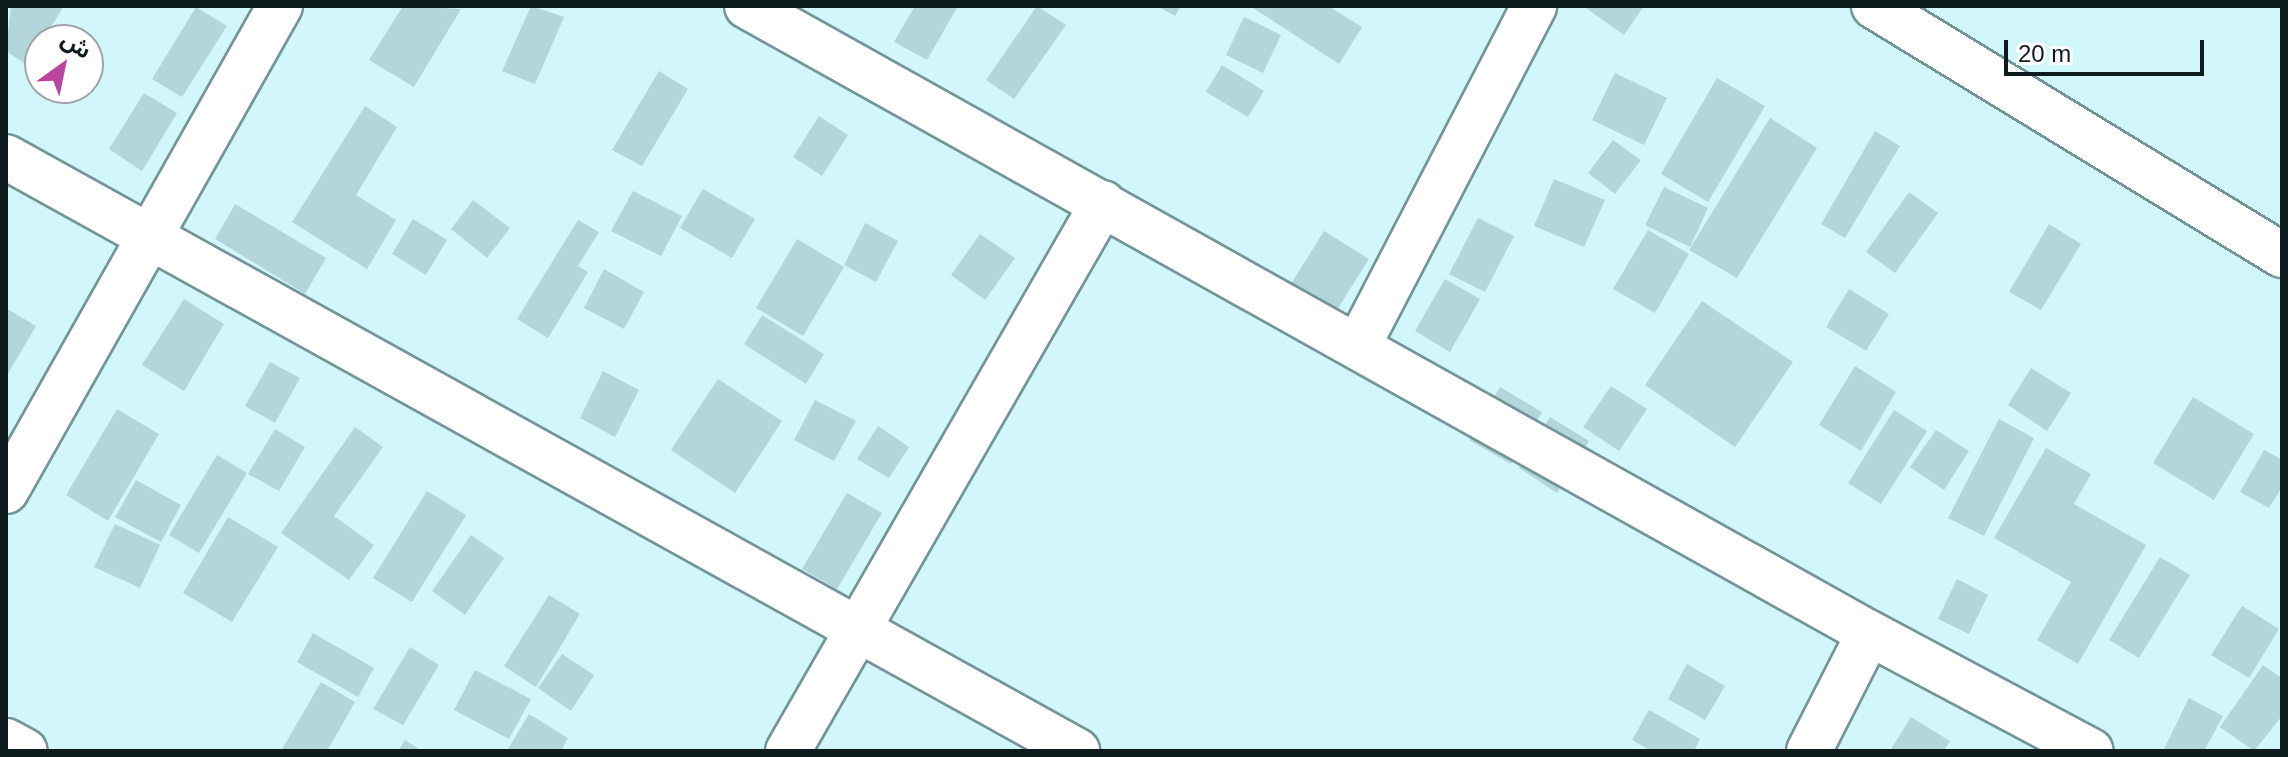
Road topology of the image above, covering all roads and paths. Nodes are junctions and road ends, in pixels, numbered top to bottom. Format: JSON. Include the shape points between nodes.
{"nodes":[{"id":1,"x":280,"y":6,"type":"edge"},
{"id":2,"x":747,"y":6,"type":"edge"},
{"id":3,"x":1534,"y":6,"type":"edge"},
{"id":4,"x":1874,"y":6,"type":"edge"},
{"id":5,"x":6,"y":157,"type":"edge"},
{"id":6,"x":1103,"y":203,"type":"junction"},
{"id":7,"x":147,"y":233,"type":"junction"},
{"id":8,"x":2282,"y":255,"type":"edge"},
{"id":9,"x":1358,"y":346,"type":"junction"},
{"id":10,"x":6,"y":491,"type":"edge"},
{"id":11,"x":854,"y":629,"type":"junction"},
{"id":12,"x":1869,"y":633,"type":"junction"},
{"id":13,"x":6,"y":741,"type":"edge"},
{"id":14,"x":25,"y":751,"type":"edge"},
{"id":15,"x":788,"y":751,"type":"edge"},
{"id":16,"x":1077,"y":751,"type":"edge"},
{"id":17,"x":1809,"y":751,"type":"edge"},
{"id":18,"x":2091,"y":751,"type":"edge"}],
"edges":[{"from":1,"to":7,"type":"street"},
{"from":2,"to":6,"type":"street"},
{"from":3,"to":9,"type":"street"},
{"from":4,"to":8,"type":"street"},
{"from":5,"to":7,"type":"street"},
{"from":6,"to":9,"type":"street"},
{"from":6,"to":11,"type":"street"},
{"from":7,"to":10,"type":"street"},
{"from":7,"to":11,"type":"street"},
{"from":9,"to":12,"type":"street"},
{"from":11,"to":15,"type":"street"},
{"from":11,"to":16,"type":"street"},
{"from":12,"to":17,"type":"street"},
{"from":12,"to":18,"type":"street"},
{"from":13,"to":14,"type":"street"}]}
